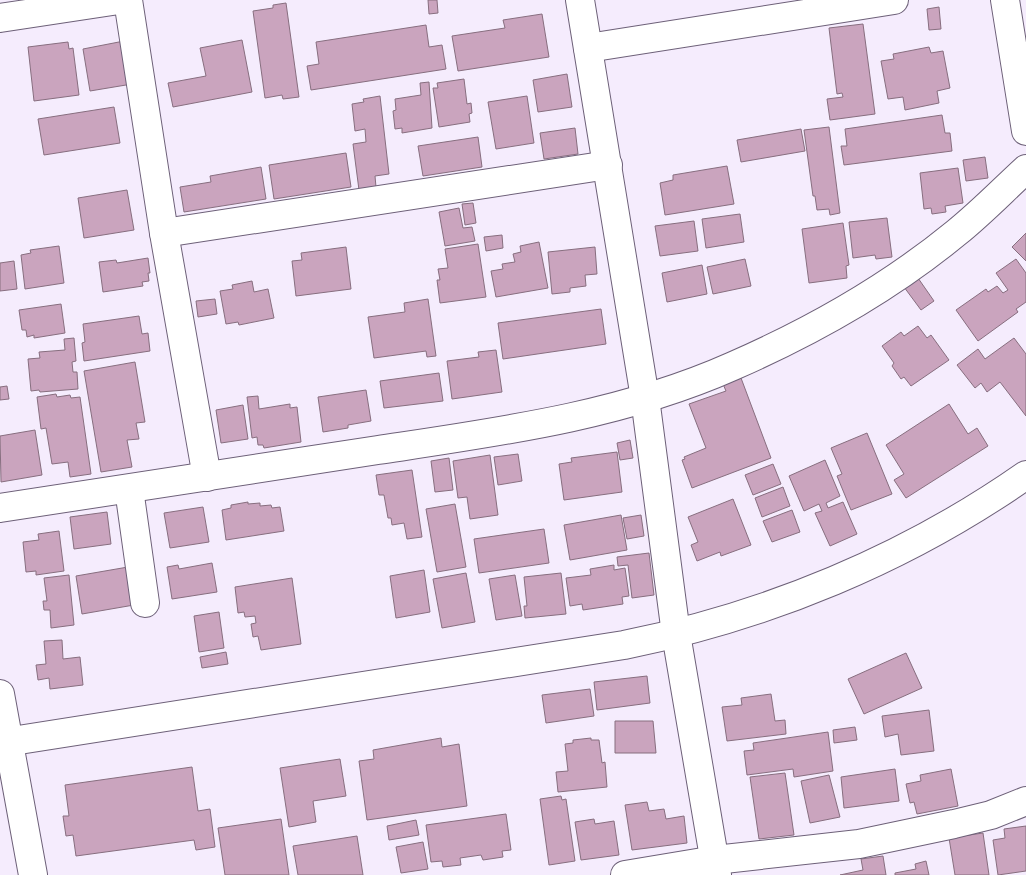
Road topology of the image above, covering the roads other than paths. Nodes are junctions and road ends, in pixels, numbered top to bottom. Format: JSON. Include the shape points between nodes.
{"nodes":[{"id":1,"x":119,"y":0,"type":"edge"},
{"id":2,"x":128,"y":0,"type":"edge"},
{"id":3,"x":580,"y":0,"type":"edge"},
{"id":4,"x":894,"y":0,"type":"edge"},
{"id":5,"x":1005,"y":0,"type":"edge"},
{"id":6,"x":0,"y":18,"type":"edge"},
{"id":7,"x":588,"y":48,"type":"junction"},
{"id":8,"x":1026,"y":130,"type":"edge"},
{"id":9,"x":608,"y":165,"type":"junction"},
{"id":10,"x":1026,"y":169,"type":"edge"},
{"id":11,"x":164,"y":233,"type":"junction"},
{"id":12,"x":645,"y":398,"type":"junction"},
{"id":13,"x":1026,"y":475,"type":"edge"},
{"id":14,"x":207,"y":477,"type":"junction"},
{"id":15,"x":129,"y":489,"type":"junction"},
{"id":16,"x":0,"y":508,"type":"edge"},
{"id":17,"x":145,"y":603,"type":"dead end"},
{"id":18,"x":676,"y":634,"type":"junction"},
{"id":19,"x":0,"y":694,"type":"edge"},
{"id":20,"x":4,"y":742,"type":"edge"},
{"id":21,"x":1026,"y":801,"type":"edge"},
{"id":22,"x":716,"y":868,"type":"edge"},
{"id":23,"x":33,"y":875,"type":"edge"},
{"id":24,"x":625,"y":875,"type":"edge"}],
"edges":[{"from":1,"to":6,"type":"street"},
{"from":2,"to":11,"type":"street"},
{"from":3,"to":7,"type":"street"},
{"from":4,"to":7,"type":"street"},
{"from":5,"to":8,"type":"street"},
{"from":7,"to":9,"type":"street"},
{"from":9,"to":11,"type":"street"},
{"from":9,"to":12,"type":"street"},
{"from":10,"to":12,"type":"street","via":[[958,231],[867,296],[789,340],[731,367]]},
{"from":11,"to":14,"type":"street"},
{"from":12,"to":14,"type":"street","via":[[518,428]]},
{"from":12,"to":18,"type":"street"},
{"from":13,"to":18,"type":"street","via":[[954,522],[882,560],[774,604]]},
{"from":14,"to":15,"type":"street"},
{"from":15,"to":16,"type":"street"},
{"from":15,"to":17,"type":"street"},
{"from":18,"to":20,"type":"street","via":[[624,645]]},
{"from":18,"to":22,"type":"street"},
{"from":19,"to":20,"type":"street"},
{"from":20,"to":23,"type":"street"},
{"from":21,"to":22,"type":"street","via":[[991,815],[954,824]]},
{"from":22,"to":24,"type":"street"}]}
